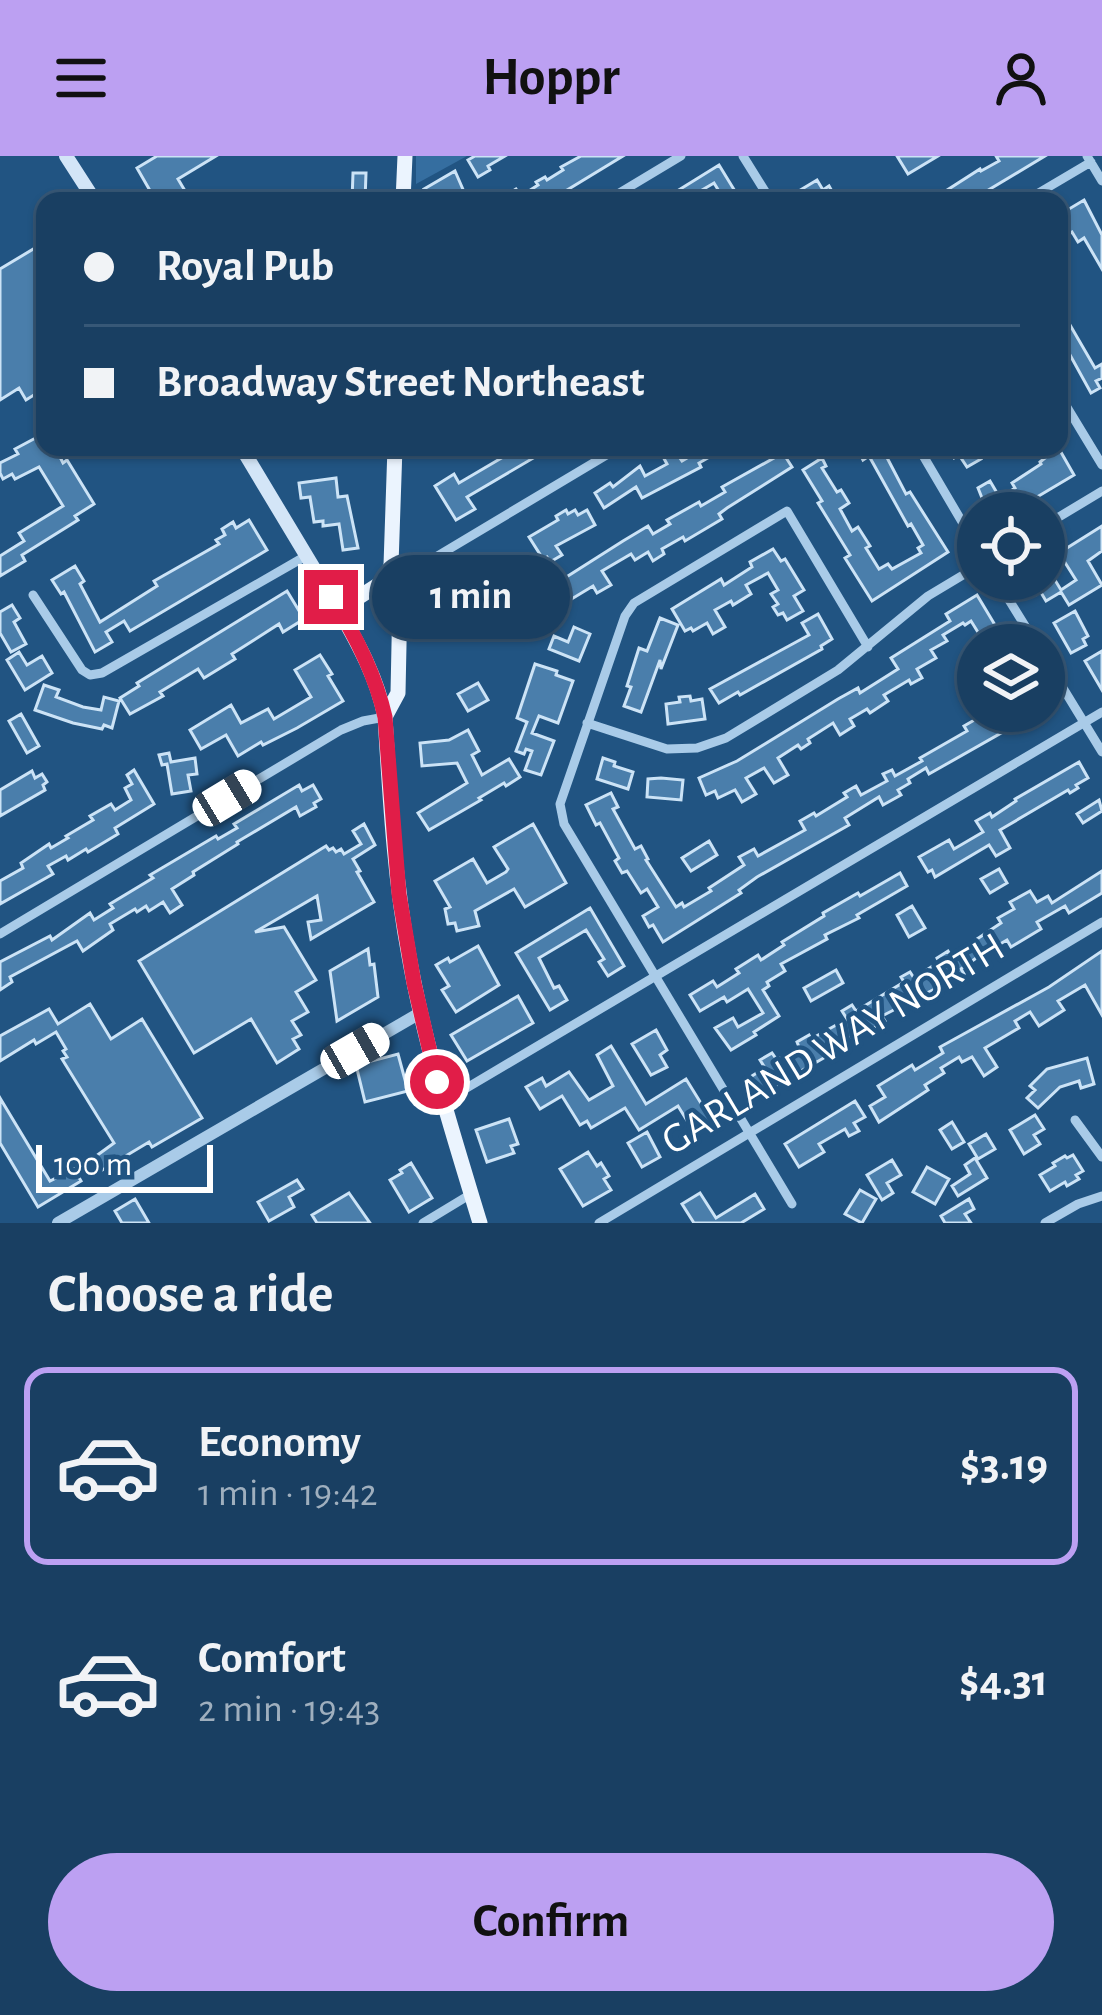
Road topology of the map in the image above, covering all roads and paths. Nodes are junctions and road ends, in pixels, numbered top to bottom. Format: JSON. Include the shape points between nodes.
{"nodes":[{"id":1,"x":66,"y":156,"type":"edge"},
{"id":2,"x":405,"y":156,"type":"edge"},
{"id":3,"x":682,"y":156,"type":"edge"},
{"id":4,"x":743,"y":156,"type":"edge"},
{"id":5,"x":1089,"y":159,"type":"edge"},
{"id":6,"x":1102,"y":181,"type":"edge"},
{"id":7,"x":89,"y":192,"type":"edge"},
{"id":8,"x":404,"y":192,"type":"edge"},
{"id":9,"x":621,"y":192,"type":"edge"},
{"id":10,"x":765,"y":192,"type":"edge"},
{"id":11,"x":1039,"y":192,"type":"edge"},
{"id":12,"x":1068,"y":409,"type":"edge"},
{"id":13,"x":246,"y":456,"type":"edge"},
{"id":14,"x":395,"y":456,"type":"edge"},
{"id":15,"x":605,"y":456,"type":"edge"},
{"id":16,"x":923,"y":456,"type":"edge"},
{"id":17,"x":1102,"y":465,"type":"edge"},
{"id":18,"x":1102,"y":491,"type":"edge"},
{"id":19,"x":957,"y":513,"type":"edge"},
{"id":20,"x":1065,"y":513,"type":"edge"},
{"id":21,"x":306,"y":556,"type":"junction"},
{"id":22,"x":391,"y":565,"type":"junction"},
{"id":23,"x":957,"y":579,"type":"edge"},
{"id":24,"x":33,"y":595,"type":"dead end"},
{"id":25,"x":339,"y":610,"type":"junction"},
{"id":26,"x":868,"y":647,"type":"junction"},
{"id":27,"x":1065,"y":691,"type":"edge"},
{"id":28,"x":1102,"y":712,"type":"edge"},
{"id":29,"x":385,"y":717,"type":"junction"},
{"id":30,"x":1084,"y":722,"type":"junction"},
{"id":31,"x":587,"y":723,"type":"junction"},
{"id":32,"x":1102,"y":752,"type":"edge"},
{"id":33,"x":1102,"y":922,"type":"edge"},
{"id":34,"x":0,"y":934,"type":"edge"},
{"id":35,"x":657,"y":978,"type":"junction"},
{"id":36,"x":420,"y":1013,"type":"junction"},
{"id":37,"x":443,"y":1102,"type":"junction"},
{"id":38,"x":1075,"y":1120,"type":"dead end"},
{"id":39,"x":749,"y":1132,"type":"junction"},
{"id":40,"x":1102,"y":1157,"type":"edge"},
{"id":41,"x":471,"y":1194,"type":"junction"},
{"id":42,"x":1102,"y":1196,"type":"edge"},
{"id":43,"x":792,"y":1204,"type":"dead end"},
{"id":44,"x":58,"y":1223,"type":"edge"},
{"id":45,"x":423,"y":1223,"type":"edge"},
{"id":46,"x":480,"y":1223,"type":"edge"},
{"id":47,"x":598,"y":1223,"type":"edge"},
{"id":48,"x":1046,"y":1223,"type":"edge"}],
"edges":[{"from":1,"to":7,"type":"main road"},
{"from":2,"to":8,"type":"main road"},
{"from":3,"to":9,"type":"street"},
{"from":4,"to":10,"type":"street"},
{"from":5,"to":6,"type":"street"},
{"from":5,"to":11,"type":"street"},
{"from":12,"to":17,"type":"street"},
{"from":13,"to":21,"type":"main road"},
{"from":14,"to":22,"type":"main road"},
{"from":15,"to":22,"type":"street","via":[[419,567]]},
{"from":16,"to":19,"type":"street"},
{"from":18,"to":20,"type":"street"},
{"from":21,"to":24,"type":"street","via":[[90,675]]},
{"from":21,"to":25,"type":"main road"},
{"from":22,"to":25,"type":"main road","via":[[378,586]]},
{"from":22,"to":29,"type":"main road","via":[[400,597],[398,693]]},
{"from":23,"to":26,"type":"street"},
{"from":25,"to":29,"type":"main road","via":[[372,671]]},
{"from":26,"to":31,"type":"street","via":[[698,748],[667,749]]},
{"from":26,"to":31,"type":"street","via":[[787,511],[634,603]]},
{"from":27,"to":30,"type":"street"},
{"from":28,"to":30,"type":"street"},
{"from":29,"to":34,"type":"street","via":[[341,730]]},
{"from":29,"to":36,"type":"main road","via":[[398,888]]},
{"from":30,"to":32,"type":"street"},
{"from":30,"to":35,"type":"street"},
{"from":31,"to":35,"type":"street","via":[[560,813]]},
{"from":33,"to":39,"type":"street","name":"GARLAND WAY NORTH"},
{"from":35,"to":37,"type":"street"},
{"from":35,"to":39,"type":"street"},
{"from":36,"to":37,"type":"main road"},
{"from":36,"to":44,"type":"street"},
{"from":37,"to":41,"type":"main road"},
{"from":38,"to":40,"type":"street"},
{"from":39,"to":43,"type":"street"},
{"from":39,"to":47,"type":"street","name":"GARLAND WAY NORTH"},
{"from":41,"to":45,"type":"street"},
{"from":41,"to":46,"type":"main road"},
{"from":42,"to":48,"type":"street"}]}
